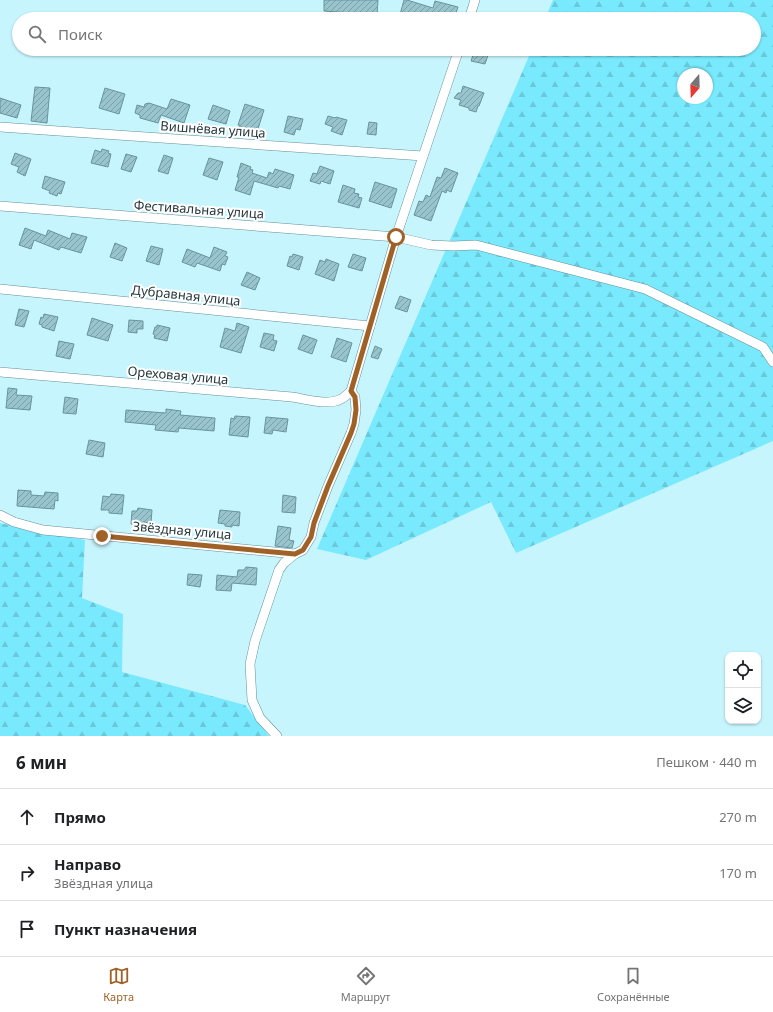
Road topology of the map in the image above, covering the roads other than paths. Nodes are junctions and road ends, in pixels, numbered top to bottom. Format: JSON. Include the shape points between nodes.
{"nodes":[{"id":1,"x":475,"y":0,"type":"edge"},
{"id":2,"x":471,"y":12,"type":"edge"},
{"id":3,"x":457,"y":56,"type":"edge"},
{"id":4,"x":0,"y":127,"type":"edge"},
{"id":5,"x":423,"y":156,"type":"junction"},
{"id":6,"x":0,"y":206,"type":"edge"},
{"id":7,"x":396,"y":237,"type":"junction"},
{"id":8,"x":0,"y":289,"type":"edge"},
{"id":9,"x":370,"y":326,"type":"junction"},
{"id":10,"x":773,"y":362,"type":"edge"},
{"id":11,"x":0,"y":372,"type":"edge"},
{"id":12,"x":351,"y":391,"type":"junction"},
{"id":13,"x":0,"y":514,"type":"edge"},
{"id":14,"x":293,"y":554,"type":"junction"},
{"id":15,"x":277,"y":736,"type":"edge"}],
"edges":[{"from":1,"to":2,"type":"street"},
{"from":3,"to":5,"type":"street"},
{"from":4,"to":5,"type":"street","name":"Вишнёвая улица"},
{"from":5,"to":7,"type":"street"},
{"from":6,"to":7,"type":"street","name":"Фестивальная улица"},
{"from":7,"to":9,"type":"street"},
{"from":7,"to":10,"type":"street","name":"Фестивальная улица","via":[[431,245],[476,245],[644,289],[762,347]]},
{"from":8,"to":9,"type":"street","name":"Дубравная улица"},
{"from":9,"to":12,"type":"street"},
{"from":11,"to":12,"type":"street","name":"Ореховая улица","via":[[322,402],[342,399]]},
{"from":12,"to":14,"type":"street","via":[[355,397],[356,410],[351,433],[328,486],[311,537],[303,550]]},
{"from":13,"to":14,"type":"street","name":"Звёздная улица","via":[[14,522],[44,530]]},
{"from":14,"to":15,"type":"street","via":[[279,570],[255,641],[250,664],[252,700],[260,718]]}]}
